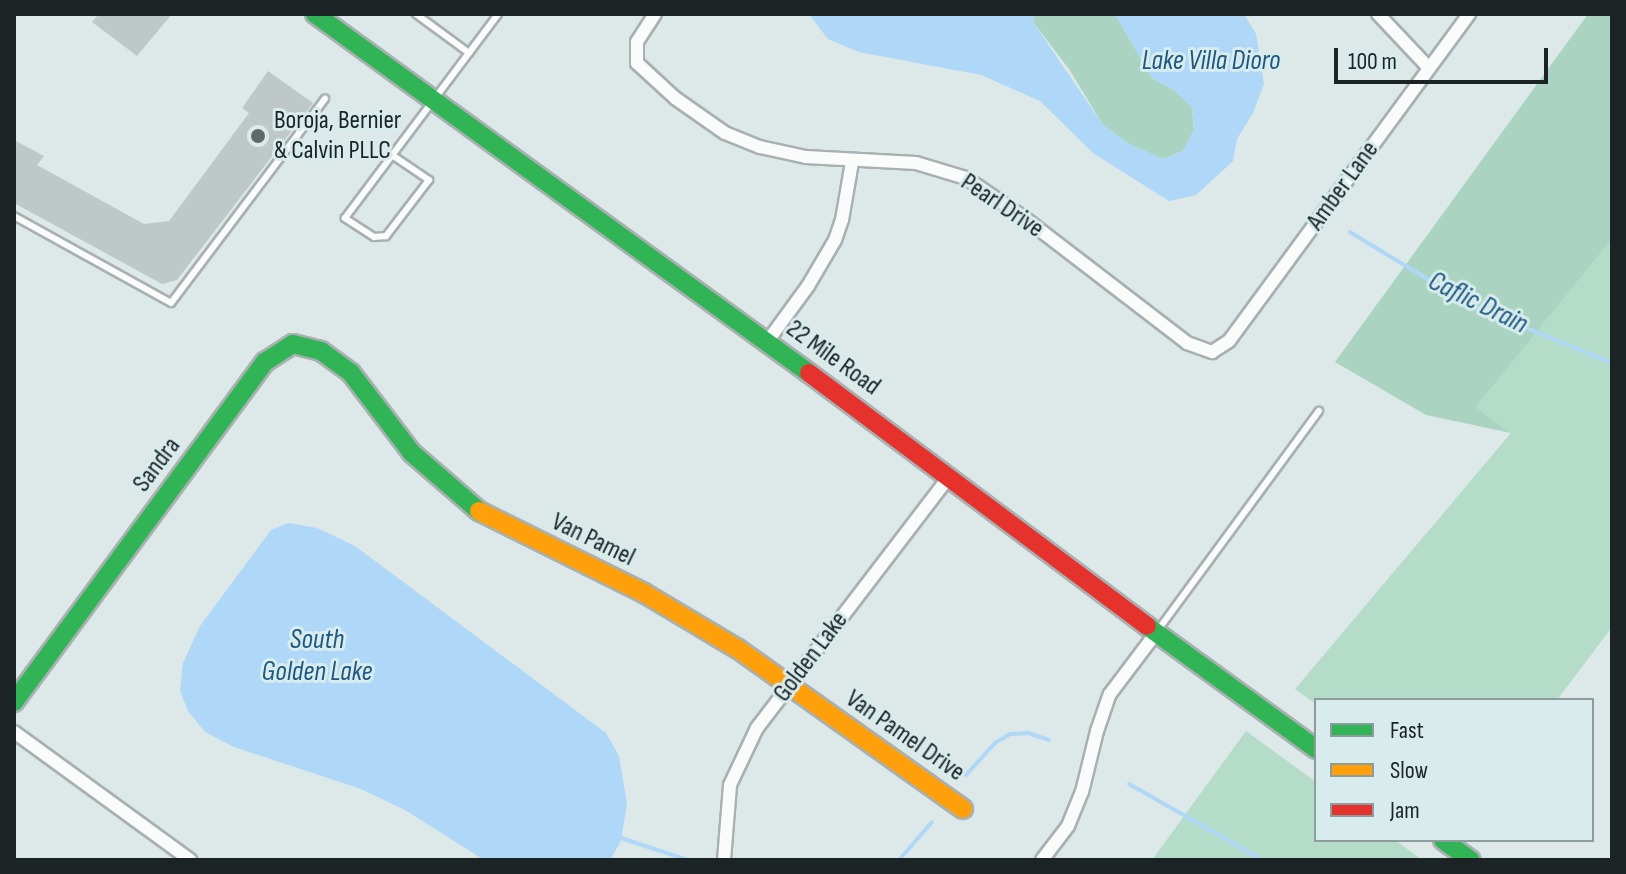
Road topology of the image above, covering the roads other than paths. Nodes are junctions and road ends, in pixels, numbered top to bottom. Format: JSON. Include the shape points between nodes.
{"nodes":[{"id":1,"x":315,"y":14,"type":"edge"},
{"id":2,"x":416,"y":14,"type":"edge"},
{"id":3,"x":655,"y":14,"type":"edge"},
{"id":4,"x":1378,"y":14,"type":"edge"},
{"id":5,"x":1469,"y":14,"type":"edge"},
{"id":6,"x":494,"y":15,"type":"edge"},
{"id":7,"x":469,"y":53,"type":"junction"},
{"id":8,"x":1429,"y":68,"type":"junction"},
{"id":9,"x":325,"y":99,"type":"dead end"},
{"id":10,"x":434,"y":100,"type":"junction"},
{"id":11,"x":392,"y":155,"type":"junction"},
{"id":12,"x":852,"y":162,"type":"junction"},
{"id":13,"x":14,"y":216,"type":"edge"},
{"id":14,"x":767,"y":342,"type":"junction"},
{"id":15,"x":1212,"y":352,"type":"joint"},
{"id":16,"x":368,"y":395,"type":"joint"},
{"id":17,"x":1319,"y":411,"type":"dead end"},
{"id":18,"x":950,"y":476,"type":"junction"},
{"id":19,"x":1156,"y":633,"type":"junction"},
{"id":20,"x":790,"y":685,"type":"junction"},
{"id":21,"x":14,"y":702,"type":"edge"},
{"id":22,"x":817,"y":706,"type":"joint"},
{"id":23,"x":14,"y":732,"type":"edge"},
{"id":24,"x":1314,"y":748,"type":"edge"},
{"id":25,"x":963,"y":809,"type":"dead end"},
{"id":26,"x":1446,"y":842,"type":"edge"},
{"id":27,"x":190,"y":860,"type":"edge"},
{"id":28,"x":724,"y":860,"type":"edge"},
{"id":29,"x":1042,"y":860,"type":"edge"},
{"id":30,"x":1471,"y":860,"type":"edge"}],
"edges":[{"from":1,"to":10,"type":"street","name":"22 Mile Road"},
{"from":2,"to":7,"type":"lane"},
{"from":3,"to":12,"type":"street","name":"Pearl Drive","via":[[637,42],[637,63],[675,98],[725,133],[760,147]]},
{"from":4,"to":8,"type":"street"},
{"from":5,"to":8,"type":"street","name":"Amber Lane"},
{"from":6,"to":7,"type":"lane"},
{"from":7,"to":10,"type":"lane"},
{"from":8,"to":15,"type":"street","name":"Amber Lane","via":[[1229,341]]},
{"from":9,"to":13,"type":"lane","via":[[171,303]]},
{"from":10,"to":11,"type":"lane"},
{"from":10,"to":14,"type":"street","name":"22 Mile Road"},
{"from":11,"to":11,"type":"lane","via":[[345,218],[374,237],[386,236],[429,180]]},
{"from":12,"to":14,"type":"street","via":[[835,240]]},
{"from":12,"to":15,"type":"street","name":"Pearl Drive","via":[[916,163],[966,178],[1187,343]]},
{"from":14,"to":18,"type":"street","name":"22 Mile Road"},
{"from":16,"to":20,"type":"street","name":"Van Pamel","via":[[412,453],[481,513],[644,593]]},
{"from":16,"to":21,"type":"street","name":"Sandra","via":[[351,373],[321,351],[293,344],[274,353]]},
{"from":17,"to":19,"type":"lane"},
{"from":18,"to":19,"type":"street","name":"22 Mile Road"},
{"from":18,"to":20,"type":"street","name":"Golden Lake"},
{"from":19,"to":24,"type":"street","name":"22 Mile Road"},
{"from":19,"to":29,"type":"street","via":[[1110,694],[1082,792],[1068,826]]},
{"from":20,"to":22,"type":"street","name":"Van Pamel"},
{"from":20,"to":28,"type":"street","name":"Golden Lake","via":[[757,728],[736,770]]},
{"from":22,"to":25,"type":"street","name":"Van Pamel Drive"},
{"from":23,"to":27,"type":"street"},
{"from":26,"to":30,"type":"street"}]}
